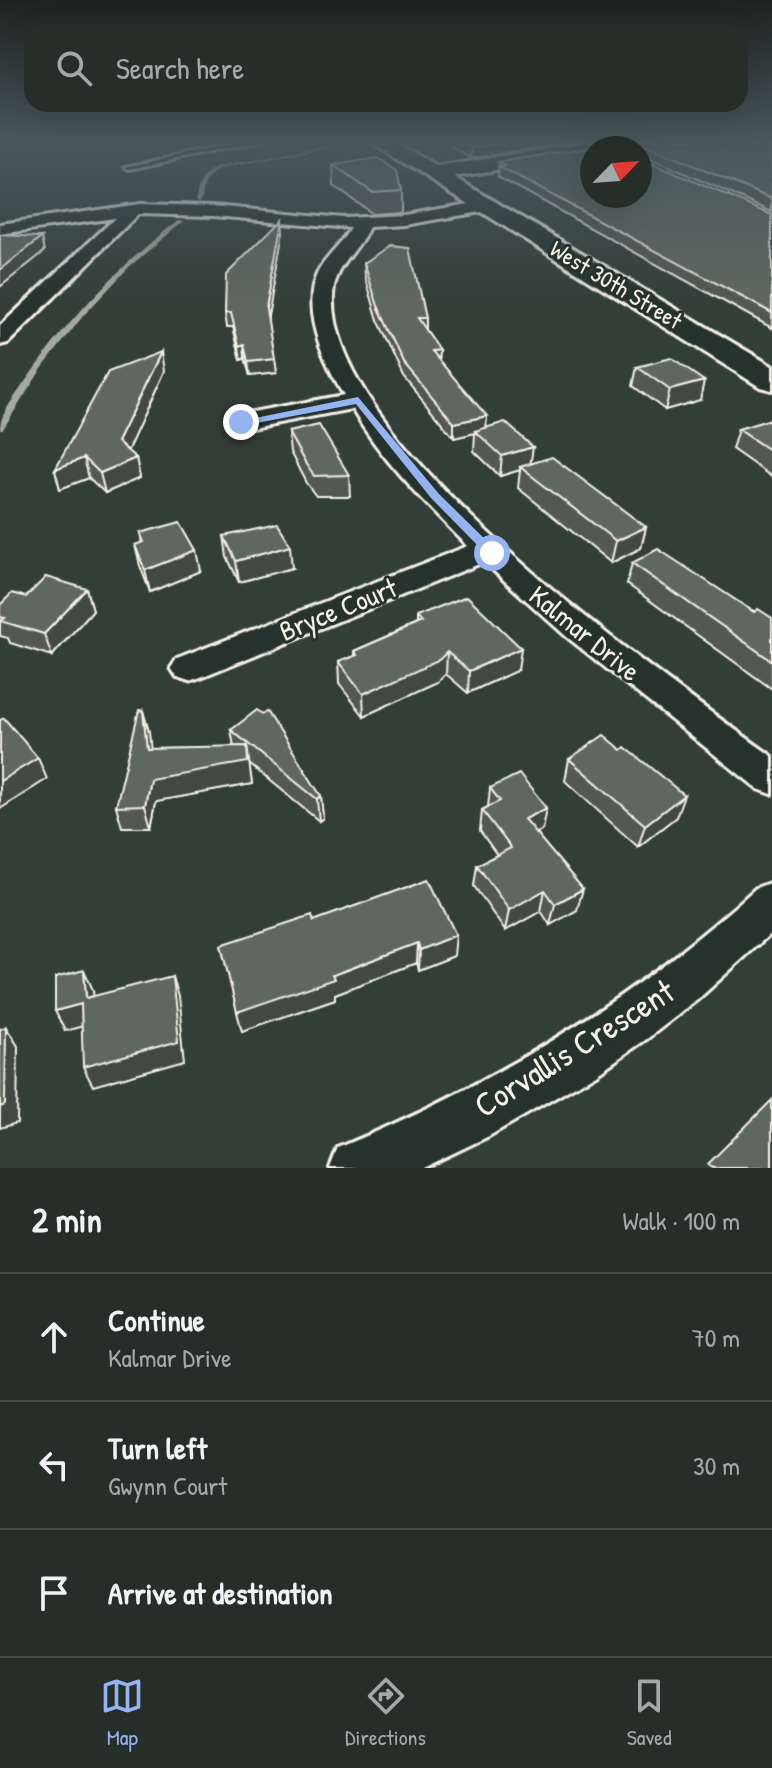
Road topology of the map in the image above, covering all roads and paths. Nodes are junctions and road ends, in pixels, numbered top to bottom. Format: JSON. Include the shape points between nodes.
{"nodes":[{"id":1,"x":468,"y":195,"type":"edge"},
{"id":2,"x":487,"y":206,"type":"junction"},
{"id":3,"x":133,"y":210,"type":"junction"},
{"id":4,"x":362,"y":223,"type":"junction"},
{"id":5,"x":0,"y":229,"type":"edge"},
{"id":6,"x":4,"y":331,"type":"edge"},
{"id":7,"x":772,"y":380,"type":"edge"},
{"id":8,"x":358,"y":400,"type":"junction"},
{"id":9,"x":241,"y":422,"type":"dead end"},
{"id":10,"x":486,"y":550,"type":"junction"},
{"id":11,"x":189,"y":668,"type":"dead end"},
{"id":12,"x":772,"y":778,"type":"edge"},
{"id":13,"x":772,"y":902,"type":"edge"},
{"id":14,"x":358,"y":1168,"type":"edge"}],
"edges":[{"from":1,"to":2,"type":"main road","name":"West 30th Street"},
{"from":2,"to":4,"type":"street"},
{"from":2,"to":7,"type":"main road","name":"West 30th Street"},
{"from":3,"to":4,"type":"street"},
{"from":3,"to":5,"type":"street"},
{"from":3,"to":6,"type":"street"},
{"from":4,"to":8,"type":"street","name":"Kalmar Drive","via":[[353,242],[331,263],[322,297],[327,338]]},
{"from":8,"to":9,"type":"street"},
{"from":8,"to":10,"type":"street","name":"Kalmar Drive"},
{"from":10,"to":11,"type":"street","name":"Bryce Court"},
{"from":10,"to":12,"type":"street","name":"Kalmar Drive","via":[[580,631]]},
{"from":13,"to":14,"type":"street","name":"Corvallis Crescent","via":[[651,1005],[595,1042],[488,1105]]}]}
